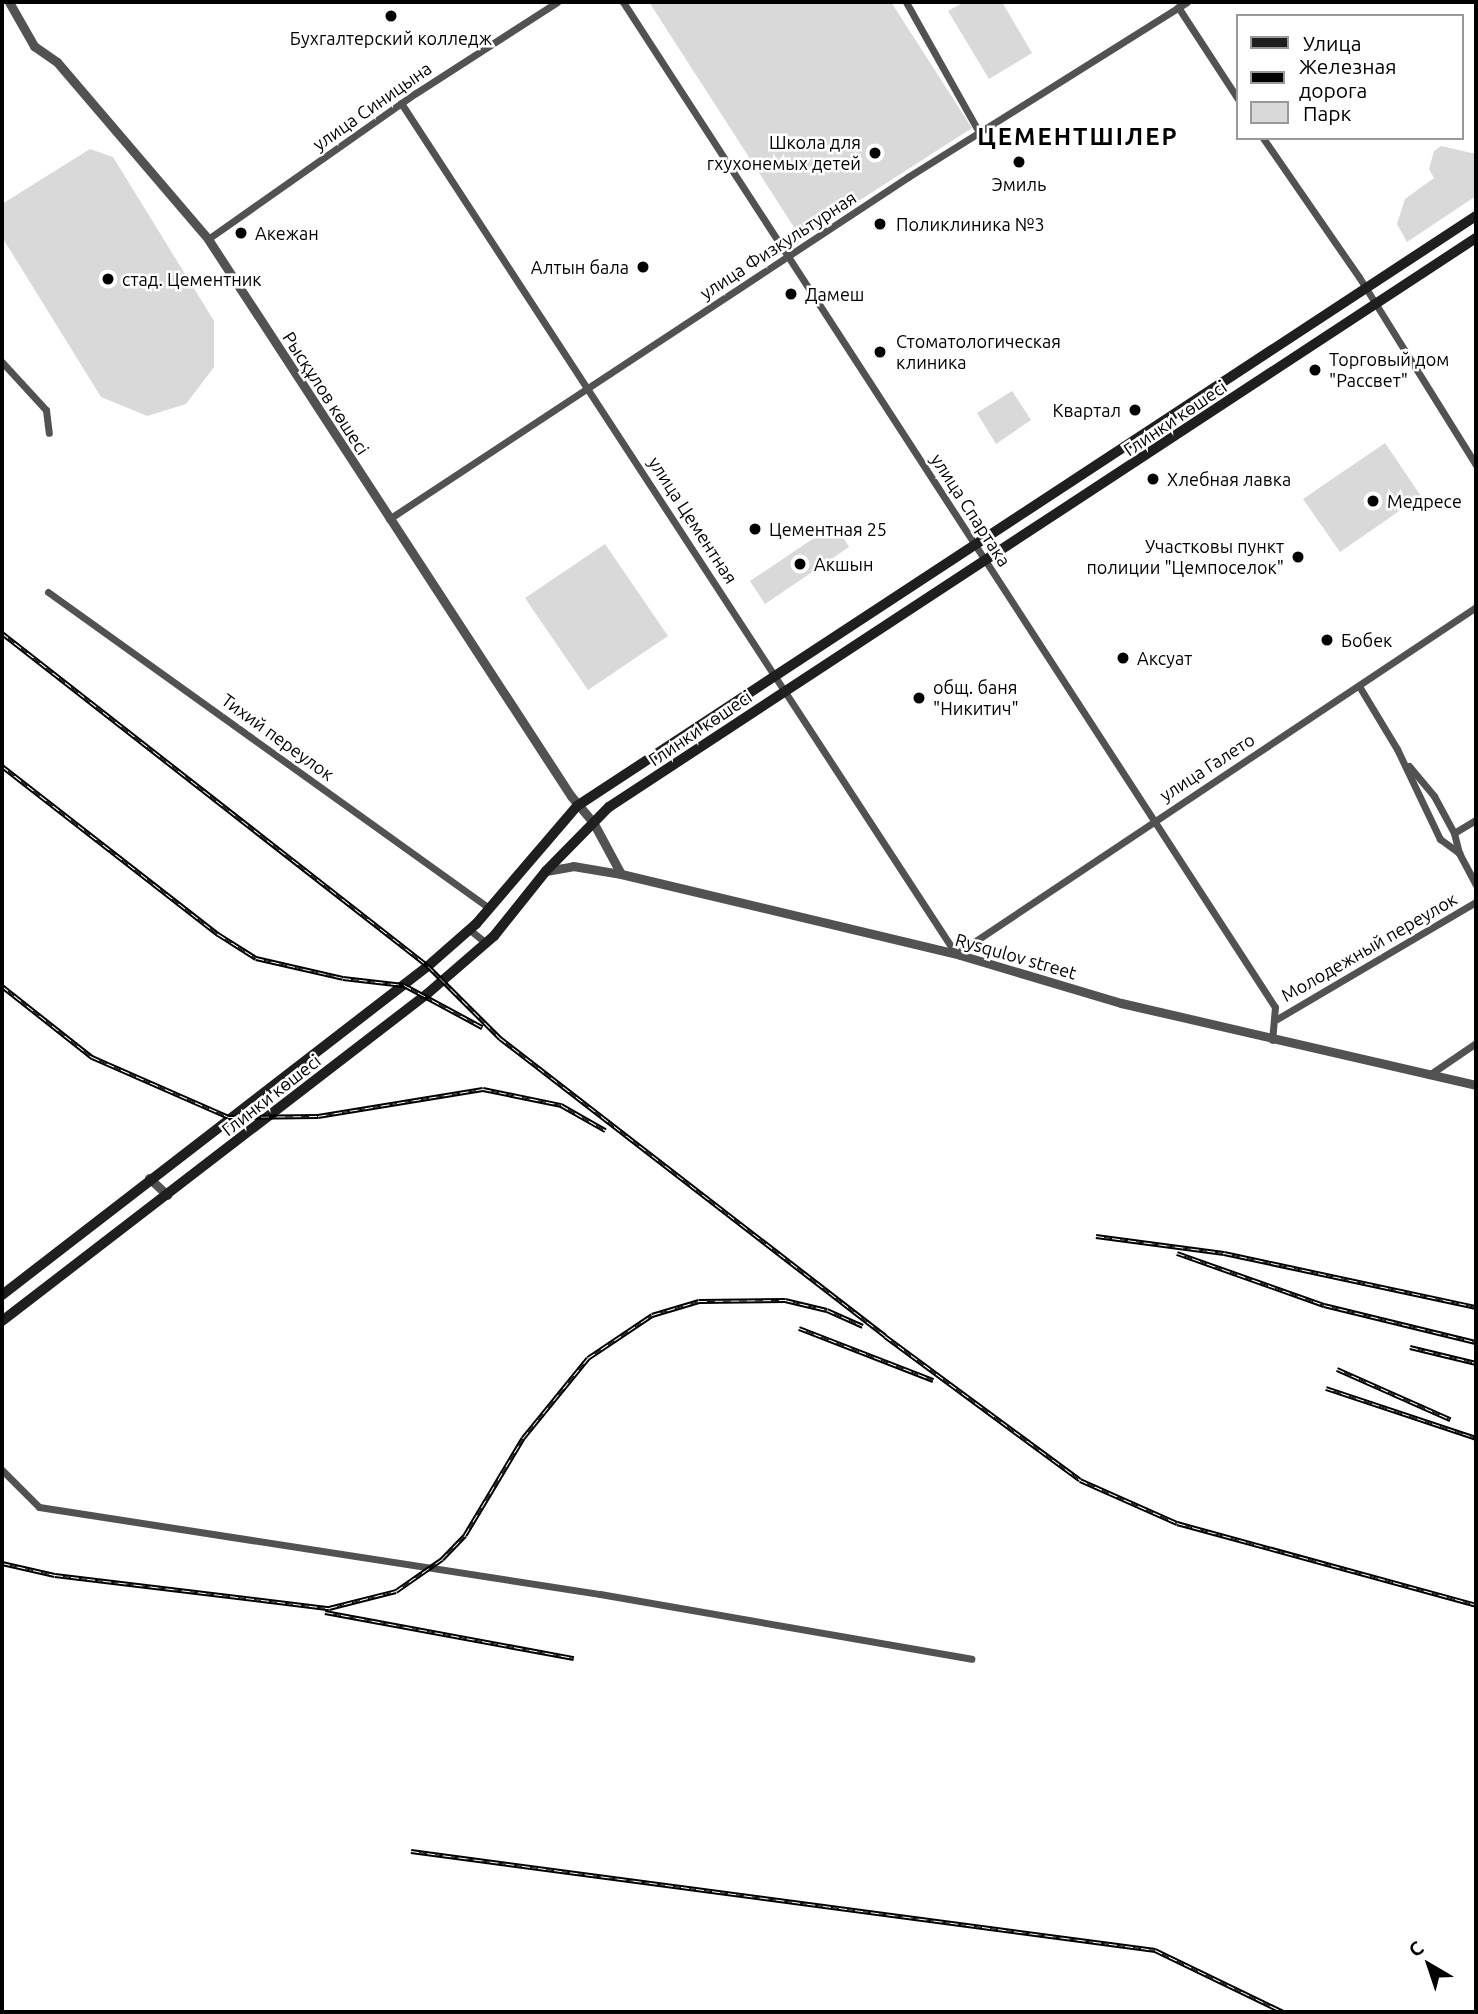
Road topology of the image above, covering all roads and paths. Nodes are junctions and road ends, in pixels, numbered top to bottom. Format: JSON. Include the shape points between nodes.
{"nodes":[{"id":1,"x":9,"y":2,"type":"edge"},
{"id":2,"x":557,"y":2,"type":"edge"},
{"id":3,"x":623,"y":2,"type":"edge"},
{"id":4,"x":906,"y":2,"type":"edge"},
{"id":5,"x":1187,"y":2,"type":"edge"},
{"id":6,"x":1178,"y":7,"type":"junction"},
{"id":7,"x":1236,"y":96,"type":"edge"},
{"id":8,"x":401,"y":103,"type":"junction"},
{"id":9,"x":980,"y":134,"type":"junction"},
{"id":10,"x":1264,"y":140,"type":"edge"},
{"id":11,"x":1476,"y":216,"type":"edge"},
{"id":12,"x":1476,"y":238,"type":"edge"},
{"id":13,"x":208,"y":239,"type":"junction"},
{"id":14,"x":787,"y":258,"type":"junction"},
{"id":15,"x":1366,"y":288,"type":"junction"},
{"id":16,"x":1374,"y":306,"type":"junction"},
{"id":17,"x":2,"y":362,"type":"edge"},
{"id":18,"x":589,"y":389,"type":"junction"},
{"id":19,"x":49,"y":433,"type":"dead end"},
{"id":20,"x":1476,"y":465,"type":"edge"},
{"id":21,"x":389,"y":519,"type":"junction"},
{"id":22,"x":976,"y":547,"type":"junction"},
{"id":23,"x":986,"y":563,"type":"junction"},
{"id":24,"x":48,"y":592,"type":"dead end"},
{"id":25,"x":1476,"y":607,"type":"edge"},
{"id":26,"x":777,"y":678,"type":"junction"},
{"id":27,"x":1359,"y":686,"type":"junction"},
{"id":28,"x":785,"y":690,"type":"junction"},
{"id":29,"x":1403,"y":761,"type":"junction"},
{"id":30,"x":578,"y":806,"type":"junction"},
{"id":31,"x":1153,"y":820,"type":"junction"},
{"id":32,"x":1476,"y":820,"type":"edge"},
{"id":33,"x":593,"y":822,"type":"junction"},
{"id":34,"x":1454,"y":832,"type":"junction"},
{"id":35,"x":1460,"y":853,"type":"junction"},
{"id":36,"x":546,"y":871,"type":"junction"},
{"id":37,"x":621,"y":874,"type":"junction"},
{"id":38,"x":1476,"y":885,"type":"edge"},
{"id":39,"x":1476,"y":902,"type":"edge"},
{"id":40,"x":489,"y":908,"type":"junction"},
{"id":41,"x":470,"y":930,"type":"junction"},
{"id":42,"x":486,"y":943,"type":"junction"},
{"id":43,"x":956,"y":954,"type":"junction"},
{"id":44,"x":1277,"y":1019,"type":"junction"},
{"id":45,"x":1272,"y":1040,"type":"junction"},
{"id":46,"x":1476,"y":1043,"type":"edge"},
{"id":47,"x":1429,"y":1075,"type":"junction"},
{"id":48,"x":1476,"y":1085,"type":"edge"},
{"id":49,"x":149,"y":1178,"type":"junction"},
{"id":50,"x":167,"y":1195,"type":"junction"},
{"id":51,"x":2,"y":1295,"type":"edge"},
{"id":52,"x":2,"y":1321,"type":"edge"},
{"id":53,"x":2,"y":1470,"type":"edge"},
{"id":54,"x":971,"y":1659,"type":"dead end"}],
"edges":[{"from":1,"to":13,"type":"street","name":"Рысқұлов көшесі","via":[[34,46],[57,62]]},
{"from":2,"to":8,"type":"street","name":"улица Синицына"},
{"from":3,"to":14,"type":"street","name":"улица Спартака"},
{"from":4,"to":9,"type":"street"},
{"from":5,"to":6,"type":"street","name":"улица Физкультурная"},
{"from":6,"to":7,"type":"street"},
{"from":6,"to":9,"type":"street","name":"улица Физкультурная"},
{"from":8,"to":13,"type":"street","name":"улица Синицына"},
{"from":8,"to":18,"type":"street","name":"улица Цементная"},
{"from":9,"to":14,"type":"street","name":"улица Физкультурная"},
{"from":10,"to":15,"type":"street"},
{"from":11,"to":15,"type":"main road","name":"Глинки көшесі"},
{"from":12,"to":16,"type":"main road","name":"Глинки көшесі"},
{"from":13,"to":21,"type":"street","name":"Рысқұлов көшесі"},
{"from":14,"to":18,"type":"street","name":"улица Физкультурная"},
{"from":14,"to":22,"type":"street","name":"улица Спартака"},
{"from":15,"to":16,"type":"street"},
{"from":15,"to":22,"type":"main road","name":"Глинки көшесі"},
{"from":16,"to":20,"type":"street"},
{"from":16,"to":23,"type":"main road","name":"Глинки көшесі"},
{"from":17,"to":19,"type":"street","via":[[46,410]]},
{"from":18,"to":21,"type":"street","name":"улица Физкультурная"},
{"from":18,"to":26,"type":"street","name":"улица Цементная"},
{"from":21,"to":30,"type":"street","name":"Рысқұлов көшесі"},
{"from":22,"to":23,"type":"street","name":"улица Спартака"},
{"from":22,"to":26,"type":"main road","name":"Глинки көшесі"},
{"from":23,"to":28,"type":"main road","name":"Глинки көшесі"},
{"from":23,"to":31,"type":"street","name":"улица Спартака"},
{"from":24,"to":40,"type":"street","name":"Тихий переулок"},
{"from":25,"to":27,"type":"street","name":"улица Галето"},
{"from":26,"to":28,"type":"street","name":"улица Цементная"},
{"from":26,"to":30,"type":"main road","name":"Глинки көшесі"},
{"from":27,"to":29,"type":"street","name":"Молодежный переулок"},
{"from":27,"to":31,"type":"street","name":"улица Галето"},
{"from":28,"to":33,"type":"main road","name":"Глинки көшесі"},
{"from":28,"to":43,"type":"street","name":"улица Цементная"},
{"from":29,"to":34,"type":"street","via":[[1434,796]]},
{"from":29,"to":35,"type":"street","name":"Молодежный переулок","via":[[1440,839]]},
{"from":30,"to":33,"type":"street","name":"Рысқұлов көшесі"},
{"from":30,"to":40,"type":"main road","name":"Глинки көшесі"},
{"from":31,"to":43,"type":"street","name":"улица Галето"},
{"from":31,"to":44,"type":"street","name":"улица Спартака","via":[[1275,1007]]},
{"from":32,"to":34,"type":"street"},
{"from":33,"to":36,"type":"main road","name":"Глинки көшесі"},
{"from":33,"to":37,"type":"street","name":"Рысқұлов көшесі"},
{"from":34,"to":35,"type":"street"},
{"from":35,"to":38,"type":"street","name":"Молодежный переулок"},
{"from":36,"to":37,"type":"street","name":"Rysqulov street","via":[[573,866]]},
{"from":36,"to":42,"type":"main road","name":"Глинки көшесі"},
{"from":37,"to":43,"type":"street","name":"Rysqulov street"},
{"from":39,"to":44,"type":"street","name":"Молодежный переулок"},
{"from":40,"to":41,"type":"main road","name":"Глинки көшесі"},
{"from":41,"to":42,"type":"street"},
{"from":41,"to":49,"type":"main road","name":"Глинки көшесі"},
{"from":42,"to":50,"type":"main road","name":"Глинки көшесі"},
{"from":43,"to":45,"type":"street","name":"Rysqulov street","via":[[1121,1003]]},
{"from":44,"to":45,"type":"street"},
{"from":45,"to":47,"type":"street","name":"Rysqulov street"},
{"from":46,"to":47,"type":"street"},
{"from":47,"to":48,"type":"street","name":"Rysqulov street"},
{"from":49,"to":50,"type":"street"},
{"from":49,"to":51,"type":"main road","name":"Глинки көшесі"},
{"from":50,"to":52,"type":"main road","name":"Глинки көшесі"},
{"from":53,"to":54,"type":"street","via":[[39,1507],[600,1594]]}]}
